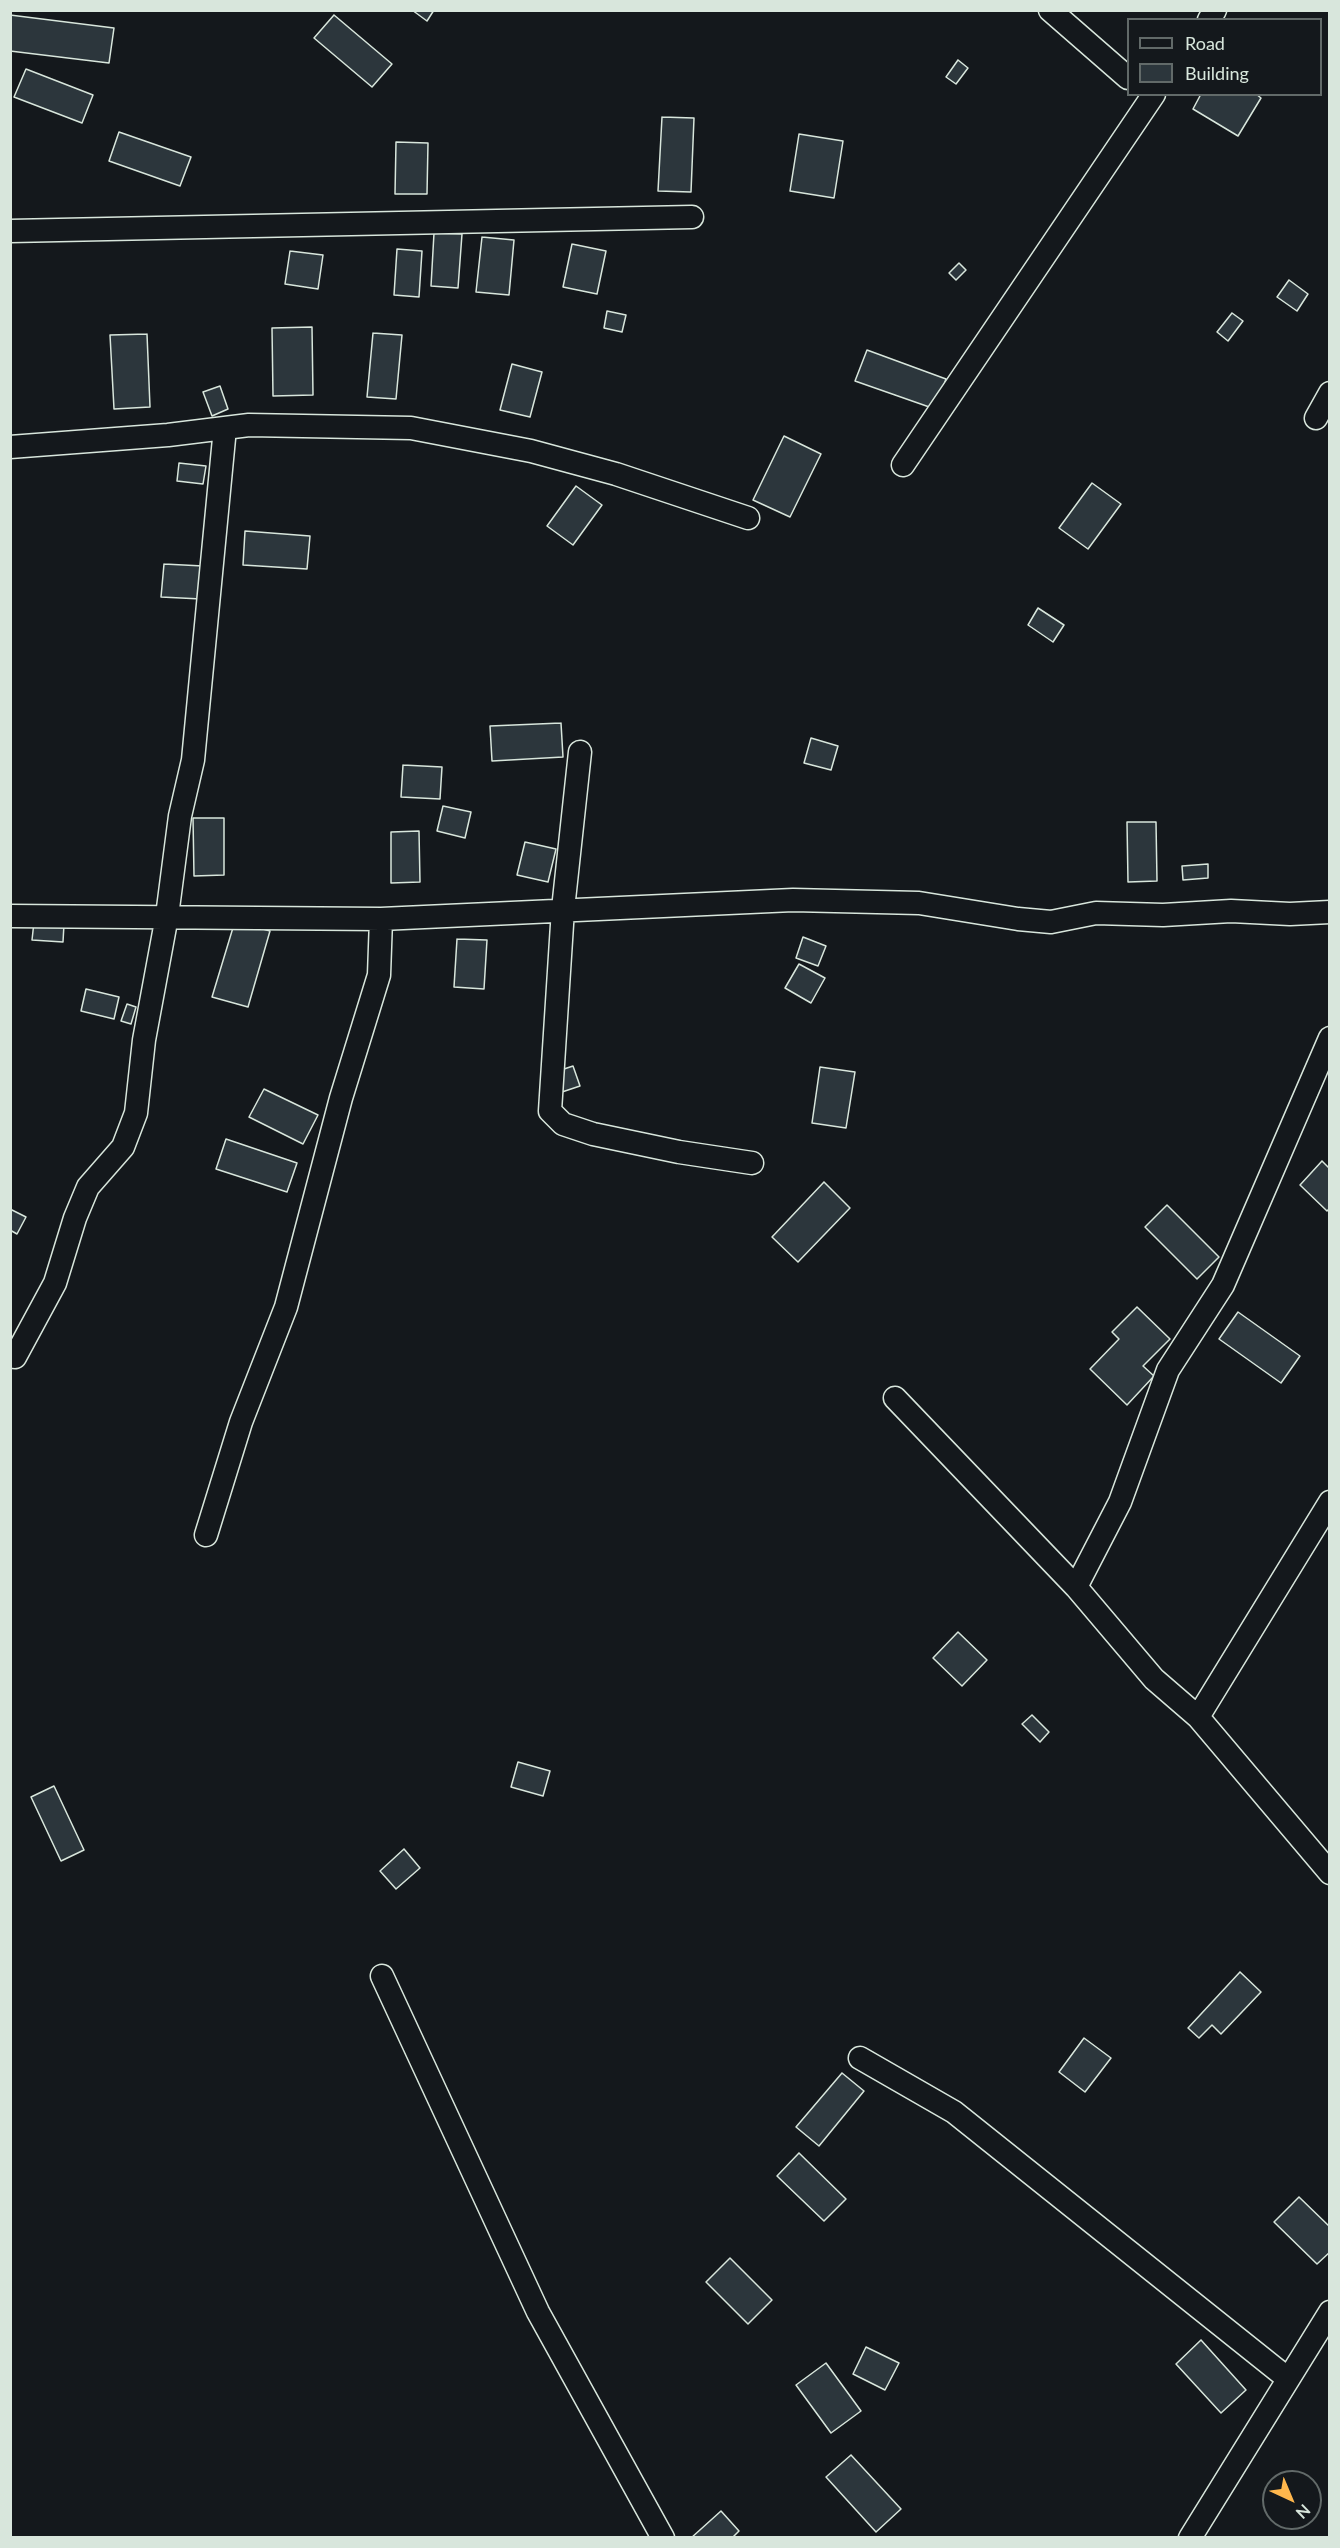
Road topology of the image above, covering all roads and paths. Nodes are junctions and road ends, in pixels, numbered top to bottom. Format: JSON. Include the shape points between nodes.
{"nodes":[{"id":1,"x":1050,"y":10,"type":"edge"},
{"id":2,"x":1127,"y":77,"type":"edge"},
{"id":3,"x":1151,"y":96,"type":"edge"},
{"id":4,"x":692,"y":217,"type":"dead end"},
{"id":5,"x":10,"y":231,"type":"edge"},
{"id":6,"x":1329,"y":393,"type":"edge"},
{"id":7,"x":1316,"y":418,"type":"dead end"},
{"id":8,"x":225,"y":428,"type":"junction"},
{"id":9,"x":10,"y":447,"type":"edge"},
{"id":10,"x":903,"y":465,"type":"dead end"},
{"id":11,"x":748,"y":518,"type":"dead end"},
{"id":12,"x":580,"y":752,"type":"dead end"},
{"id":13,"x":563,"y":909,"type":"junction"},
{"id":14,"x":1329,"y":912,"type":"edge"},
{"id":15,"x":10,"y":916,"type":"edge"},
{"id":16,"x":167,"y":916,"type":"junction"},
{"id":17,"x":381,"y":919,"type":"junction"},
{"id":18,"x":1329,"y":1038,"type":"edge"},
{"id":19,"x":752,"y":1163,"type":"dead end"},
{"id":20,"x":15,"y":1357,"type":"dead end"},
{"id":21,"x":895,"y":1398,"type":"dead end"},
{"id":22,"x":1329,"y":1502,"type":"edge"},
{"id":23,"x":206,"y":1535,"type":"dead end"},
{"id":24,"x":1076,"y":1587,"type":"junction"},
{"id":25,"x":1198,"y":1717,"type":"junction"},
{"id":26,"x":1329,"y":1874,"type":"edge"},
{"id":27,"x":382,"y":1976,"type":"dead end"},
{"id":28,"x":860,"y":2058,"type":"dead end"},
{"id":29,"x":1329,"y":2312,"type":"edge"},
{"id":30,"x":1287,"y":2378,"type":"junction"},
{"id":31,"x":663,"y":2538,"type":"edge"},
{"id":32,"x":1190,"y":2538,"type":"edge"}],
"edges":[{"from":1,"to":2,"type":"street"},
{"from":3,"to":10,"type":"street"},
{"from":4,"to":5,"type":"street"},
{"from":6,"to":7,"type":"street"},
{"from":8,"to":9,"type":"street"},
{"from":8,"to":11,"type":"street","via":[[411,428],[541,454],[616,474]]},
{"from":8,"to":16,"type":"street","via":[[193,760],[180,816]]},
{"from":12,"to":13,"type":"street"},
{"from":13,"to":14,"type":"street","via":[[793,900],[907,903],[1051,922],[1096,913]]},
{"from":13,"to":17,"type":"street"},
{"from":13,"to":19,"type":"street","via":[[550,1111],[562,1124],[593,1134]]},
{"from":15,"to":16,"type":"street"},
{"from":16,"to":17,"type":"street"},
{"from":16,"to":20,"type":"street","via":[[147,1018],[136,1113],[123,1147],[88,1187],[56,1283]]},
{"from":17,"to":23,"type":"street","via":[[379,975],[341,1098],[286,1307],[241,1422]]},
{"from":18,"to":24,"type":"street","via":[[1223,1285],[1168,1370],[1120,1502]]},
{"from":21,"to":24,"type":"street"},
{"from":22,"to":25,"type":"street"},
{"from":24,"to":25,"type":"street","via":[[1154,1679]]},
{"from":25,"to":26,"type":"street"},
{"from":27,"to":31,"type":"street","via":[[538,2312]]},
{"from":28,"to":30,"type":"street","via":[[954,2112]]},
{"from":29,"to":30,"type":"street"},
{"from":30,"to":32,"type":"street"}]}
